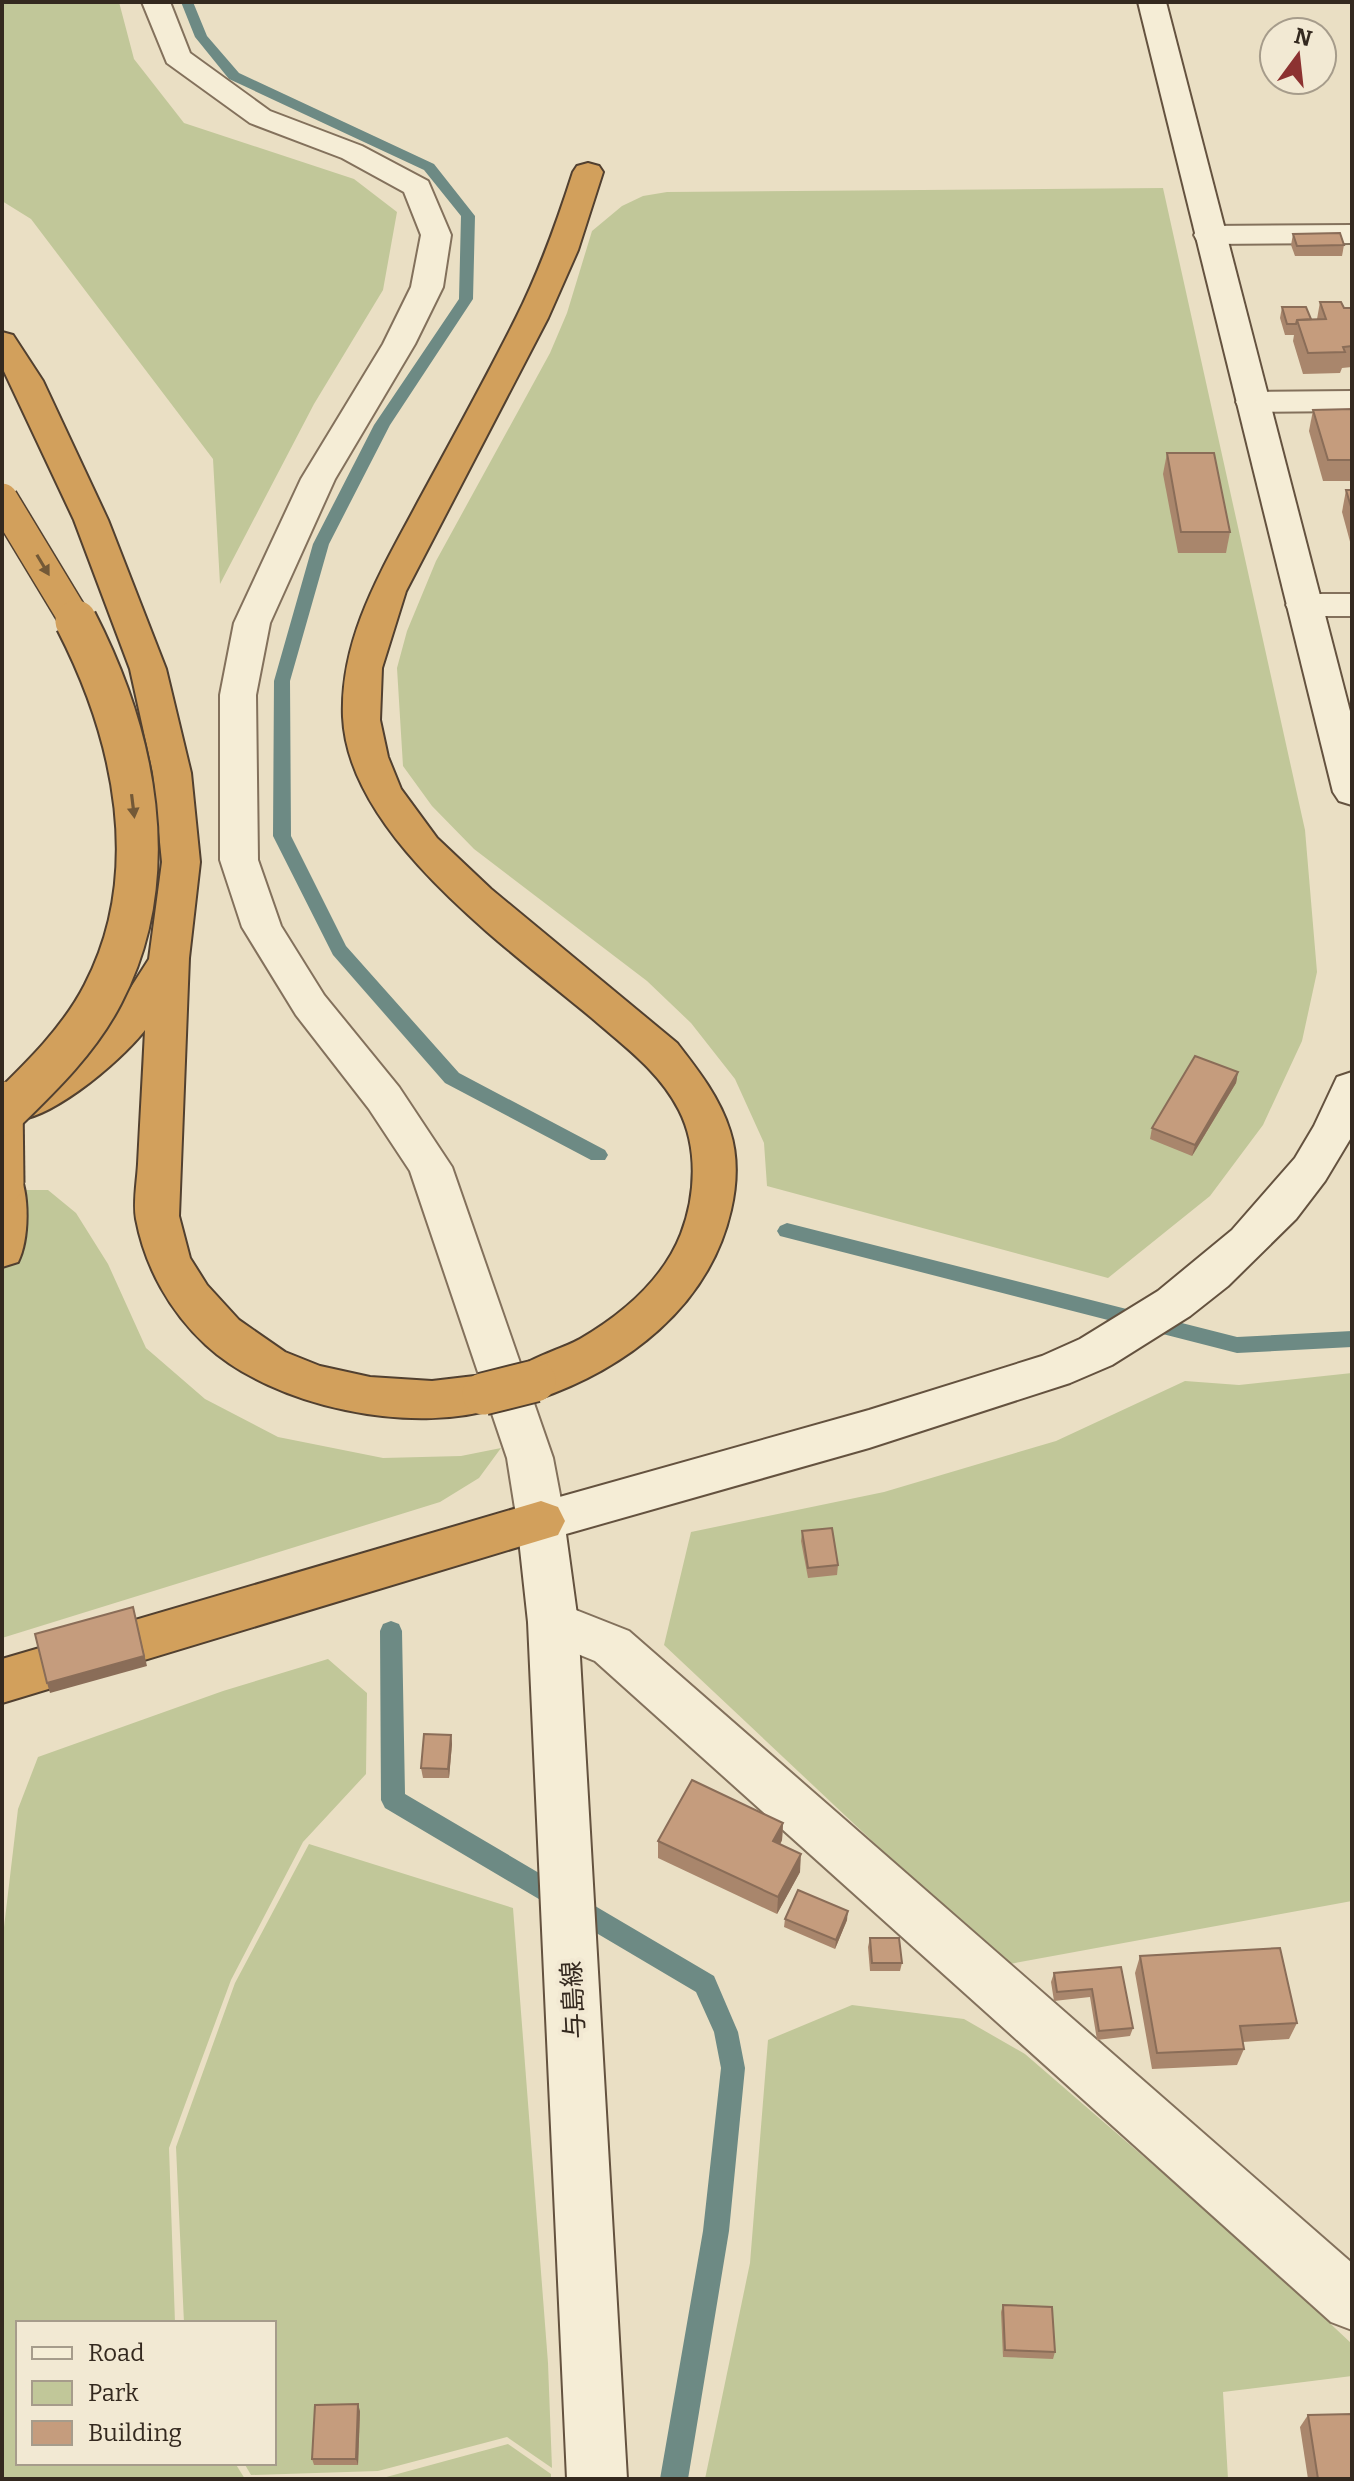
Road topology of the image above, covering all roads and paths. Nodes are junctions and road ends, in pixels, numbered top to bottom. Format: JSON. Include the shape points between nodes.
{"nodes":[{"id":1,"x":156,"y":2,"type":"edge"},
{"id":2,"x":1152,"y":2,"type":"edge"},
{"id":3,"x":588,"y":172,"type":"dead end"},
{"id":4,"x":1352,"y":234,"type":"edge"},
{"id":5,"x":1209,"y":235,"type":"junction"},
{"id":6,"x":2,"y":342,"type":"edge"},
{"id":7,"x":1352,"y":401,"type":"edge"},
{"id":8,"x":1252,"y":402,"type":"junction"},
{"id":9,"x":2,"y":499,"type":"edge"},
{"id":10,"x":1304,"y":605,"type":"junction"},
{"id":11,"x":1352,"y":605,"type":"edge"},
{"id":12,"x":1352,"y":792,"type":"edge"},
{"id":13,"x":169,"y":958,"type":"junction"},
{"id":14,"x":1352,"y":1088,"type":"edge"},
{"id":15,"x":2,"y":1102,"type":"edge"},
{"id":16,"x":2,"y":1114,"type":"edge"},
{"id":17,"x":2,"y":1250,"type":"edge"},
{"id":18,"x":541,"y":1521,"type":"junction"},
{"id":19,"x":553,"y":1622,"type":"junction"},
{"id":20,"x":2,"y":1681,"type":"edge"},
{"id":21,"x":1352,"y":2301,"type":"edge"},
{"id":22,"x":597,"y":2479,"type":"edge"}],
"edges":[{"from":1,"to":18,"type":"street","name":"与島線","via":[[177,57],[260,117],[352,152],[417,187],[436,235],[427,287],[318,479],[252,623],[238,695],[239,860],[262,927],[310,1005],[384,1098],[430,1167],[530,1458]]},
{"from":2,"to":5,"type":"street"},
{"from":3,"to":13,"type":"highway","bridge":true,"via":[[563,250],[532,318],[388,591],[362,678],[363,724],[372,772],[395,816],[434,861],[662,1054],[690,1089],[709,1132],[715,1174],[709,1221],[689,1266],[661,1304],[623,1337],[578,1364],[483,1394],[432,1400],[370,1396],[269,1365],[223,1333],[191,1298],[169,1261],[157,1216]]},
{"from":4,"to":5,"type":"street"},
{"from":5,"to":8,"type":"street"},
{"from":6,"to":13,"type":"highway","via":[[27,381],[91,520],[148,669],[172,773],[181,862]]},
{"from":7,"to":8,"type":"street"},
{"from":8,"to":10,"type":"street"},
{"from":9,"to":16,"type":"highway","one_way":true,"bridge":true,"via":[[67,604],[119,722],[138,866],[135,906],[103,995],[74,1038]]},
{"from":10,"to":11,"type":"street"},
{"from":10,"to":12,"type":"street"},
{"from":13,"to":16,"type":"highway","via":[[141,1010],[106,1051],[55,1087]]},
{"from":14,"to":18,"type":"street","via":[[1323,1149],[1258,1234],[1172,1304],[1094,1353],[929,1411]]},
{"from":15,"to":17,"type":"highway","bridge":true},
{"from":18,"to":19,"type":"street","name":"与島線"},
{"from":18,"to":20,"type":"highway"},
{"from":19,"to":21,"type":"street","via":[[612,1646]]},
{"from":19,"to":22,"type":"street","name":"与島線"}]}
